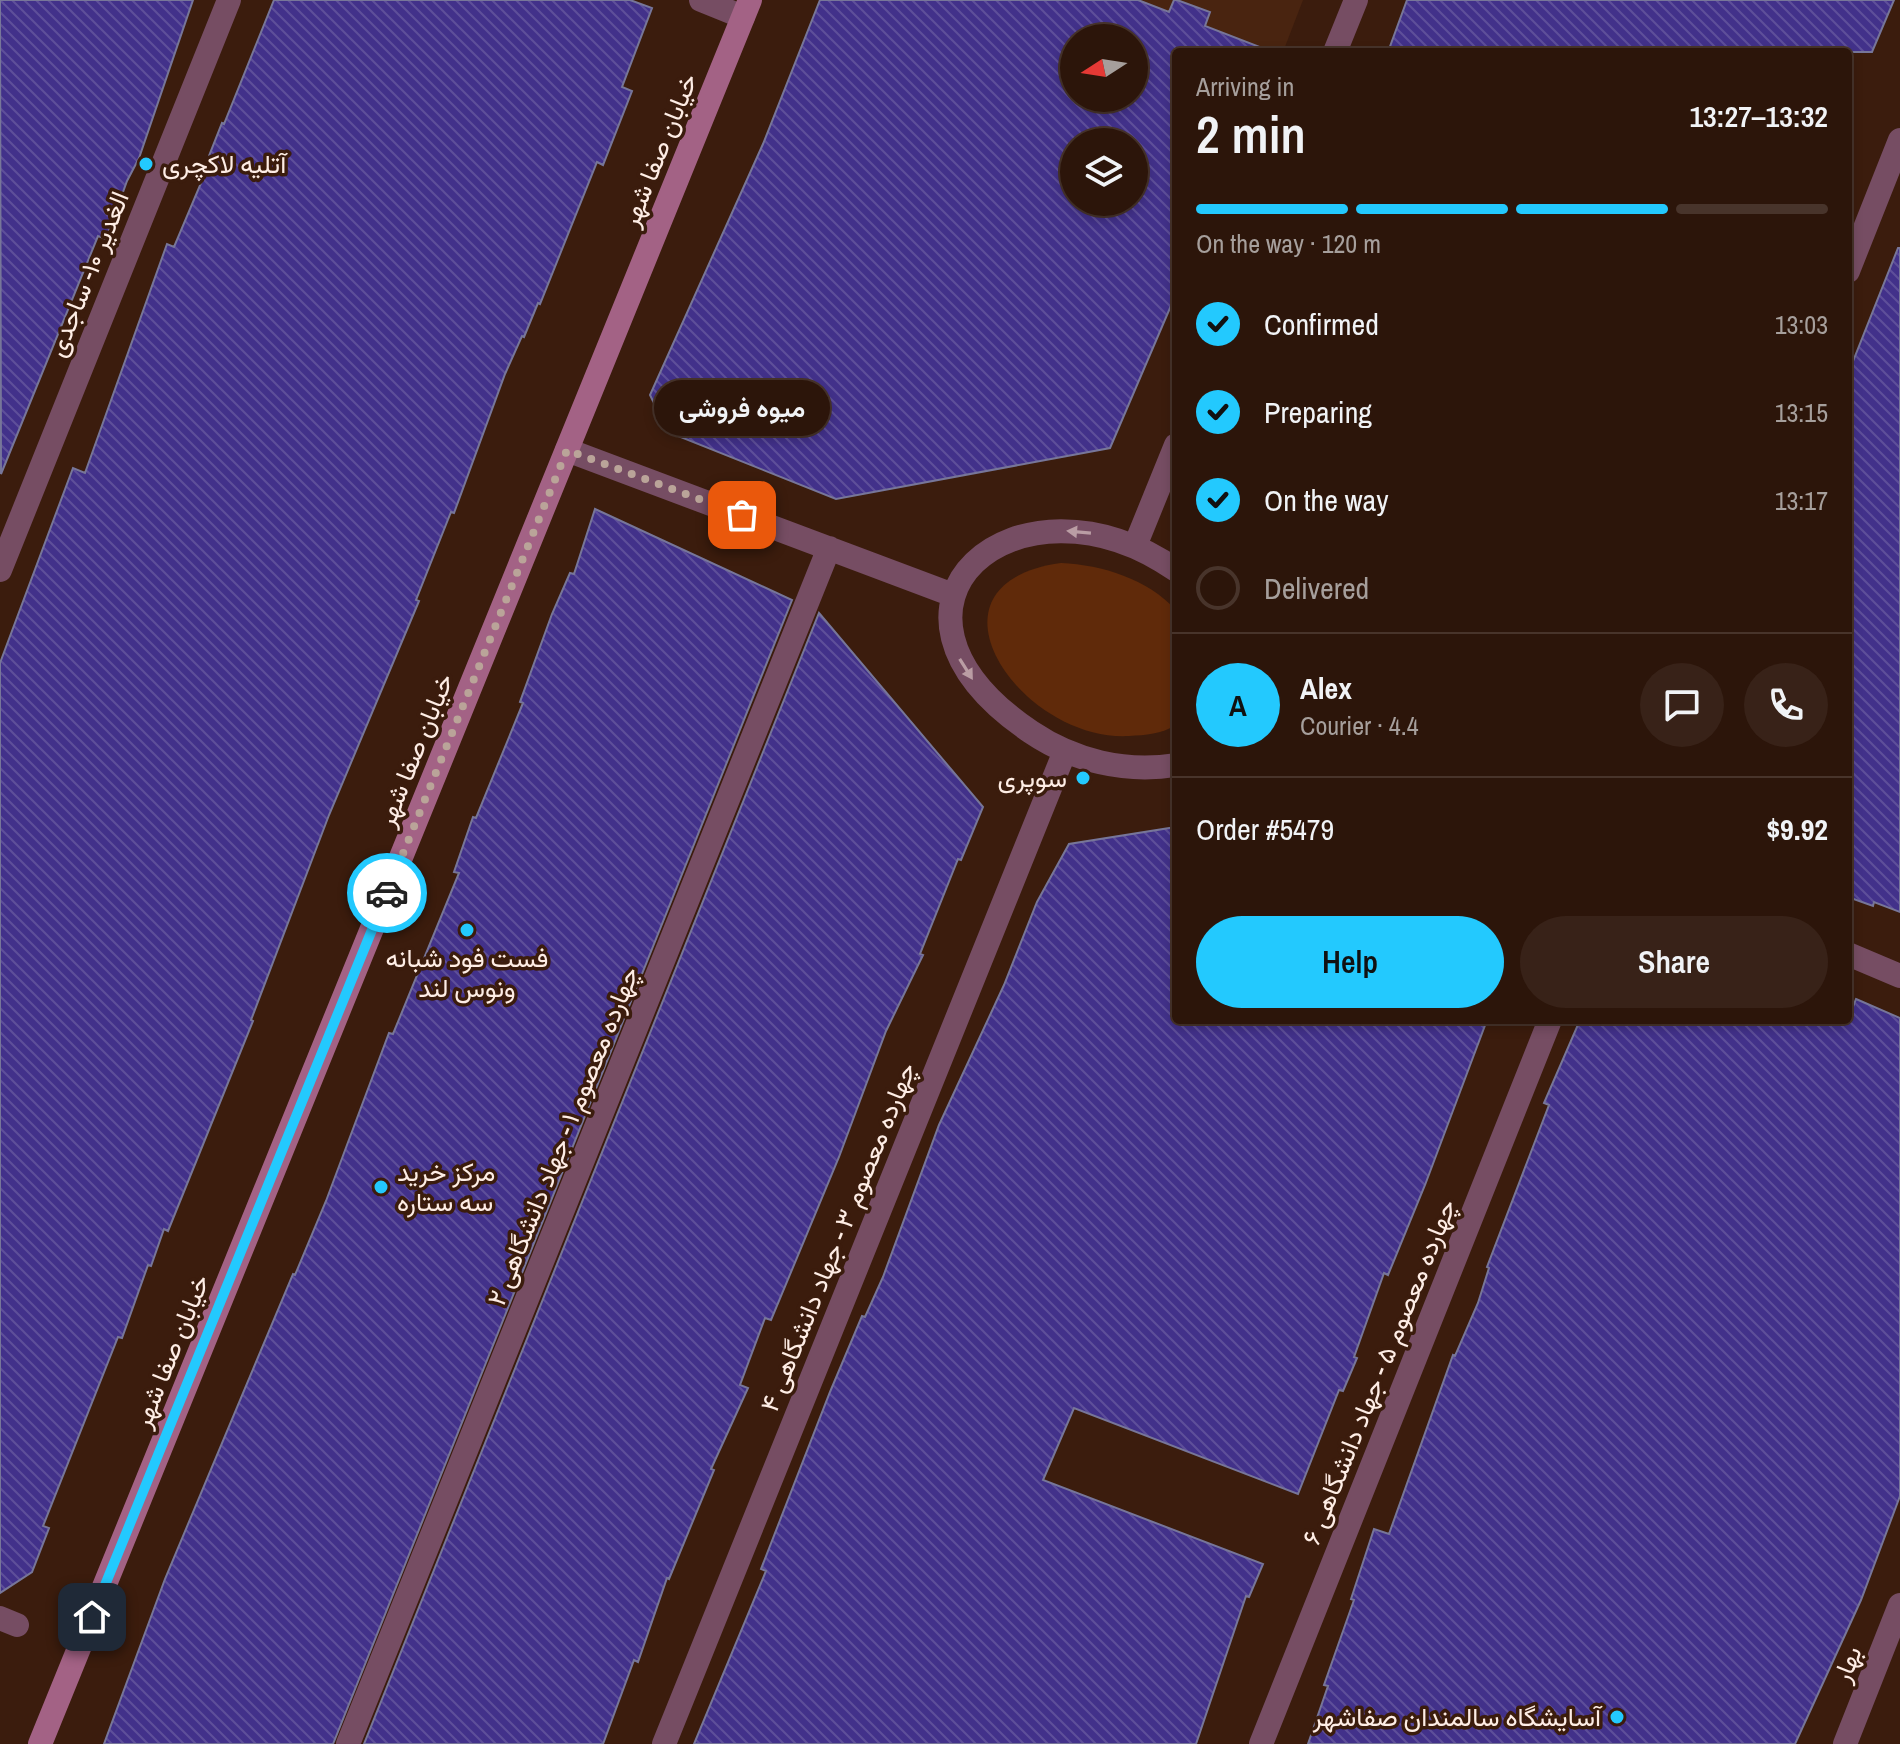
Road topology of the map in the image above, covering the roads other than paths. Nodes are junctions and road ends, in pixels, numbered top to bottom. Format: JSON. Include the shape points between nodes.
{"nodes":[{"id":1,"x":229,"y":0,"type":"edge"},
{"id":2,"x":701,"y":0,"type":"edge"},
{"id":3,"x":1356,"y":0,"type":"edge"},
{"id":4,"x":746,"y":9,"type":"edge"},
{"id":5,"x":1337,"y":48,"type":"edge"},
{"id":6,"x":1900,"y":140,"type":"edge"},
{"id":7,"x":1852,"y":261,"type":"edge"},
{"id":8,"x":567,"y":450,"type":"junction"},
{"id":9,"x":1172,"y":455,"type":"edge"},
{"id":10,"x":1135,"y":546,"type":"junction"},
{"id":11,"x":829,"y":548,"type":"junction"},
{"id":12,"x":1172,"y":568,"type":"edge"},
{"id":13,"x":0,"y":570,"type":"edge"},
{"id":14,"x":953,"y":595,"type":"junction"},
{"id":15,"x":1065,"y":751,"type":"junction"},
{"id":16,"x":1172,"y":765,"type":"edge"},
{"id":17,"x":1852,"y":956,"type":"edge"},
{"id":18,"x":1900,"y":976,"type":"edge"},
{"id":19,"x":1548,"y":1024,"type":"edge"},
{"id":20,"x":1898,"y":1614,"type":"edge"},
{"id":21,"x":40,"y":1744,"type":"edge"},
{"id":22,"x":348,"y":1744,"type":"edge"},
{"id":23,"x":664,"y":1744,"type":"edge"},
{"id":24,"x":1261,"y":1744,"type":"edge"},
{"id":25,"x":1845,"y":1744,"type":"edge"}],
"edges":[{"from":1,"to":13,"type":"street","name":"الغدیر ۱۰- ساجدی"},
{"from":2,"to":4,"type":"street"},
{"from":3,"to":5,"type":"street"},
{"from":4,"to":8,"type":"main road","name":"خیابان صفا شهر"},
{"from":6,"to":7,"type":"street"},
{"from":8,"to":11,"type":"street"},
{"from":8,"to":21,"type":"main road","name":"خیابان صفا شهر"},
{"from":9,"to":10,"type":"street"},
{"from":10,"to":12,"type":"street"},
{"from":10,"to":14,"type":"street","one_way":true,"via":[[1090,533],[1028,533],[975,560]]},
{"from":11,"to":14,"type":"street"},
{"from":11,"to":22,"type":"street","name":"چهارده معصوم ۱ - جهاد دانشگاهی ۲"},
{"from":14,"to":15,"type":"street","one_way":true,"via":[[953,642],[961,664],[1006,714]]},
{"from":15,"to":16,"type":"street","via":[[1129,768]]},
{"from":15,"to":23,"type":"street","name":"چهارده معصوم ۳ - جهاد دانشگاهی ۴"},
{"from":17,"to":18,"type":"street"},
{"from":19,"to":24,"type":"street","name":"چهارده معصوم ۵ - جهاد دانشگاهی ۶"},
{"from":20,"to":25,"type":"street","name":"بهار"}]}
